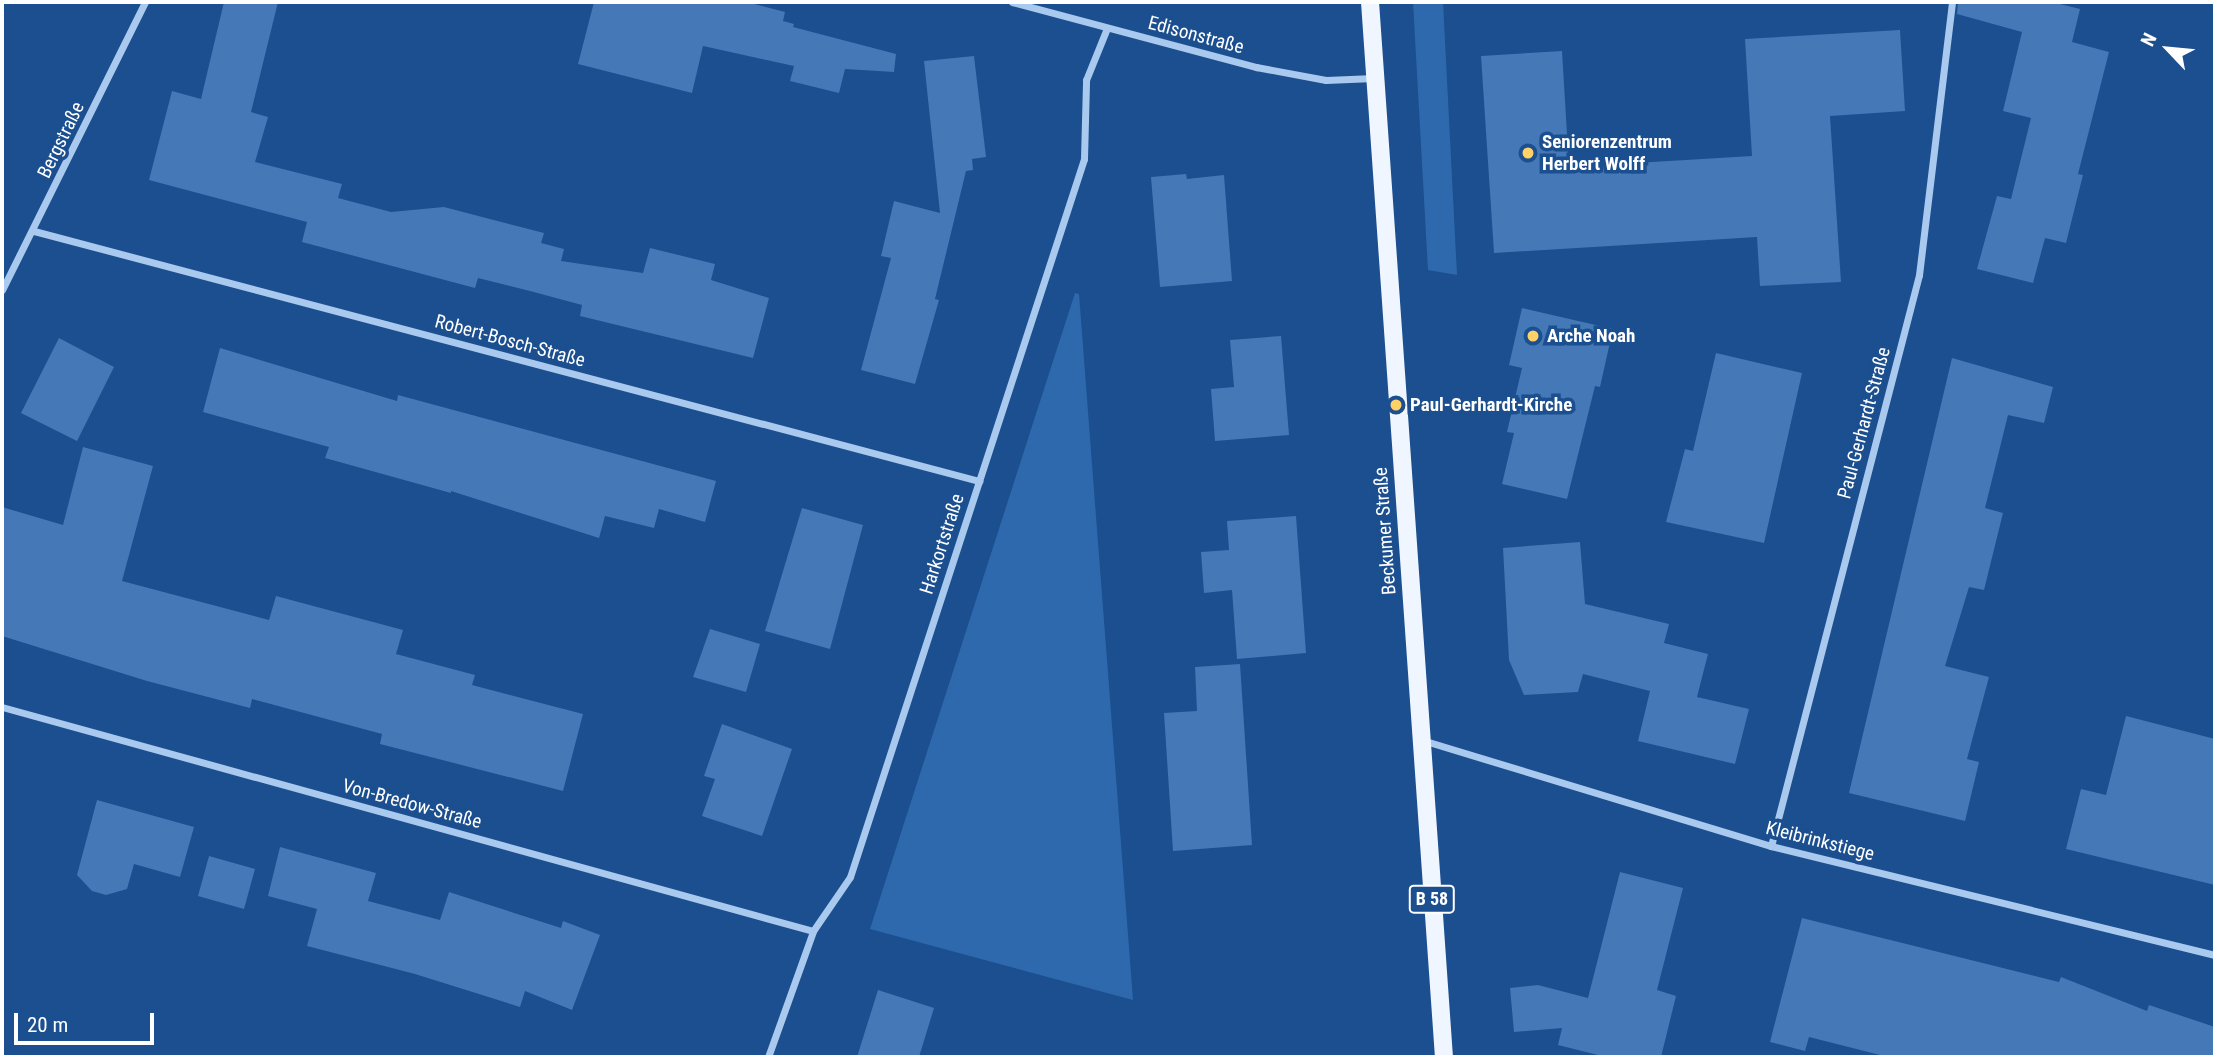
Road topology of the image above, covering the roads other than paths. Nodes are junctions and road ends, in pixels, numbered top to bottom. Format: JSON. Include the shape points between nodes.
{"nodes":[{"id":1,"x":145,"y":2,"type":"edge"},
{"id":2,"x":1012,"y":2,"type":"edge"},
{"id":3,"x":1370,"y":2,"type":"edge"},
{"id":4,"x":1952,"y":2,"type":"edge"},
{"id":5,"x":1107,"y":27,"type":"junction"},
{"id":6,"x":1374,"y":78,"type":"junction"},
{"id":7,"x":34,"y":231,"type":"junction"},
{"id":8,"x":2,"y":290,"type":"edge"},
{"id":9,"x":979,"y":481,"type":"junction"},
{"id":10,"x":2,"y":707,"type":"edge"},
{"id":11,"x":1421,"y":740,"type":"junction"},
{"id":12,"x":1771,"y":846,"type":"junction"},
{"id":13,"x":813,"y":931,"type":"junction"},
{"id":14,"x":2215,"y":955,"type":"edge"},
{"id":15,"x":768,"y":1057,"type":"edge"},
{"id":16,"x":1444,"y":1057,"type":"edge"}],
"edges":[{"from":1,"to":7,"type":"street","name":"Bergstraße"},
{"from":2,"to":5,"type":"street","name":"Edisonstraße"},
{"from":3,"to":6,"type":"main road","name":"Beckumer Straße","number":"B 58"},
{"from":4,"to":12,"type":"street","name":"Paul-Gerhardt-Straße","via":[[1919,275]]},
{"from":5,"to":6,"type":"street","name":"Edisonstraße","via":[[1296,75],[1326,80]]},
{"from":5,"to":9,"type":"street","name":"Harkortstraße","via":[[1086,80],[1084,159]]},
{"from":6,"to":11,"type":"main road","name":"Beckumer Straße","number":"B 58"},
{"from":7,"to":8,"type":"street","name":"Bergstraße"},
{"from":7,"to":9,"type":"street","name":"Robert-Bosch-Straße"},
{"from":9,"to":13,"type":"street","name":"Harkortstraße","via":[[850,877]]},
{"from":10,"to":13,"type":"street","name":"Von-Bredow-Straße"},
{"from":11,"to":12,"type":"street","name":"Kleibrinkstiege"},
{"from":11,"to":16,"type":"main road","name":"Beckumer Straße","number":"B 58"},
{"from":12,"to":14,"type":"street","name":"Kleibrinkstiege"},
{"from":13,"to":15,"type":"street","name":"Harkortstraße"}]}
